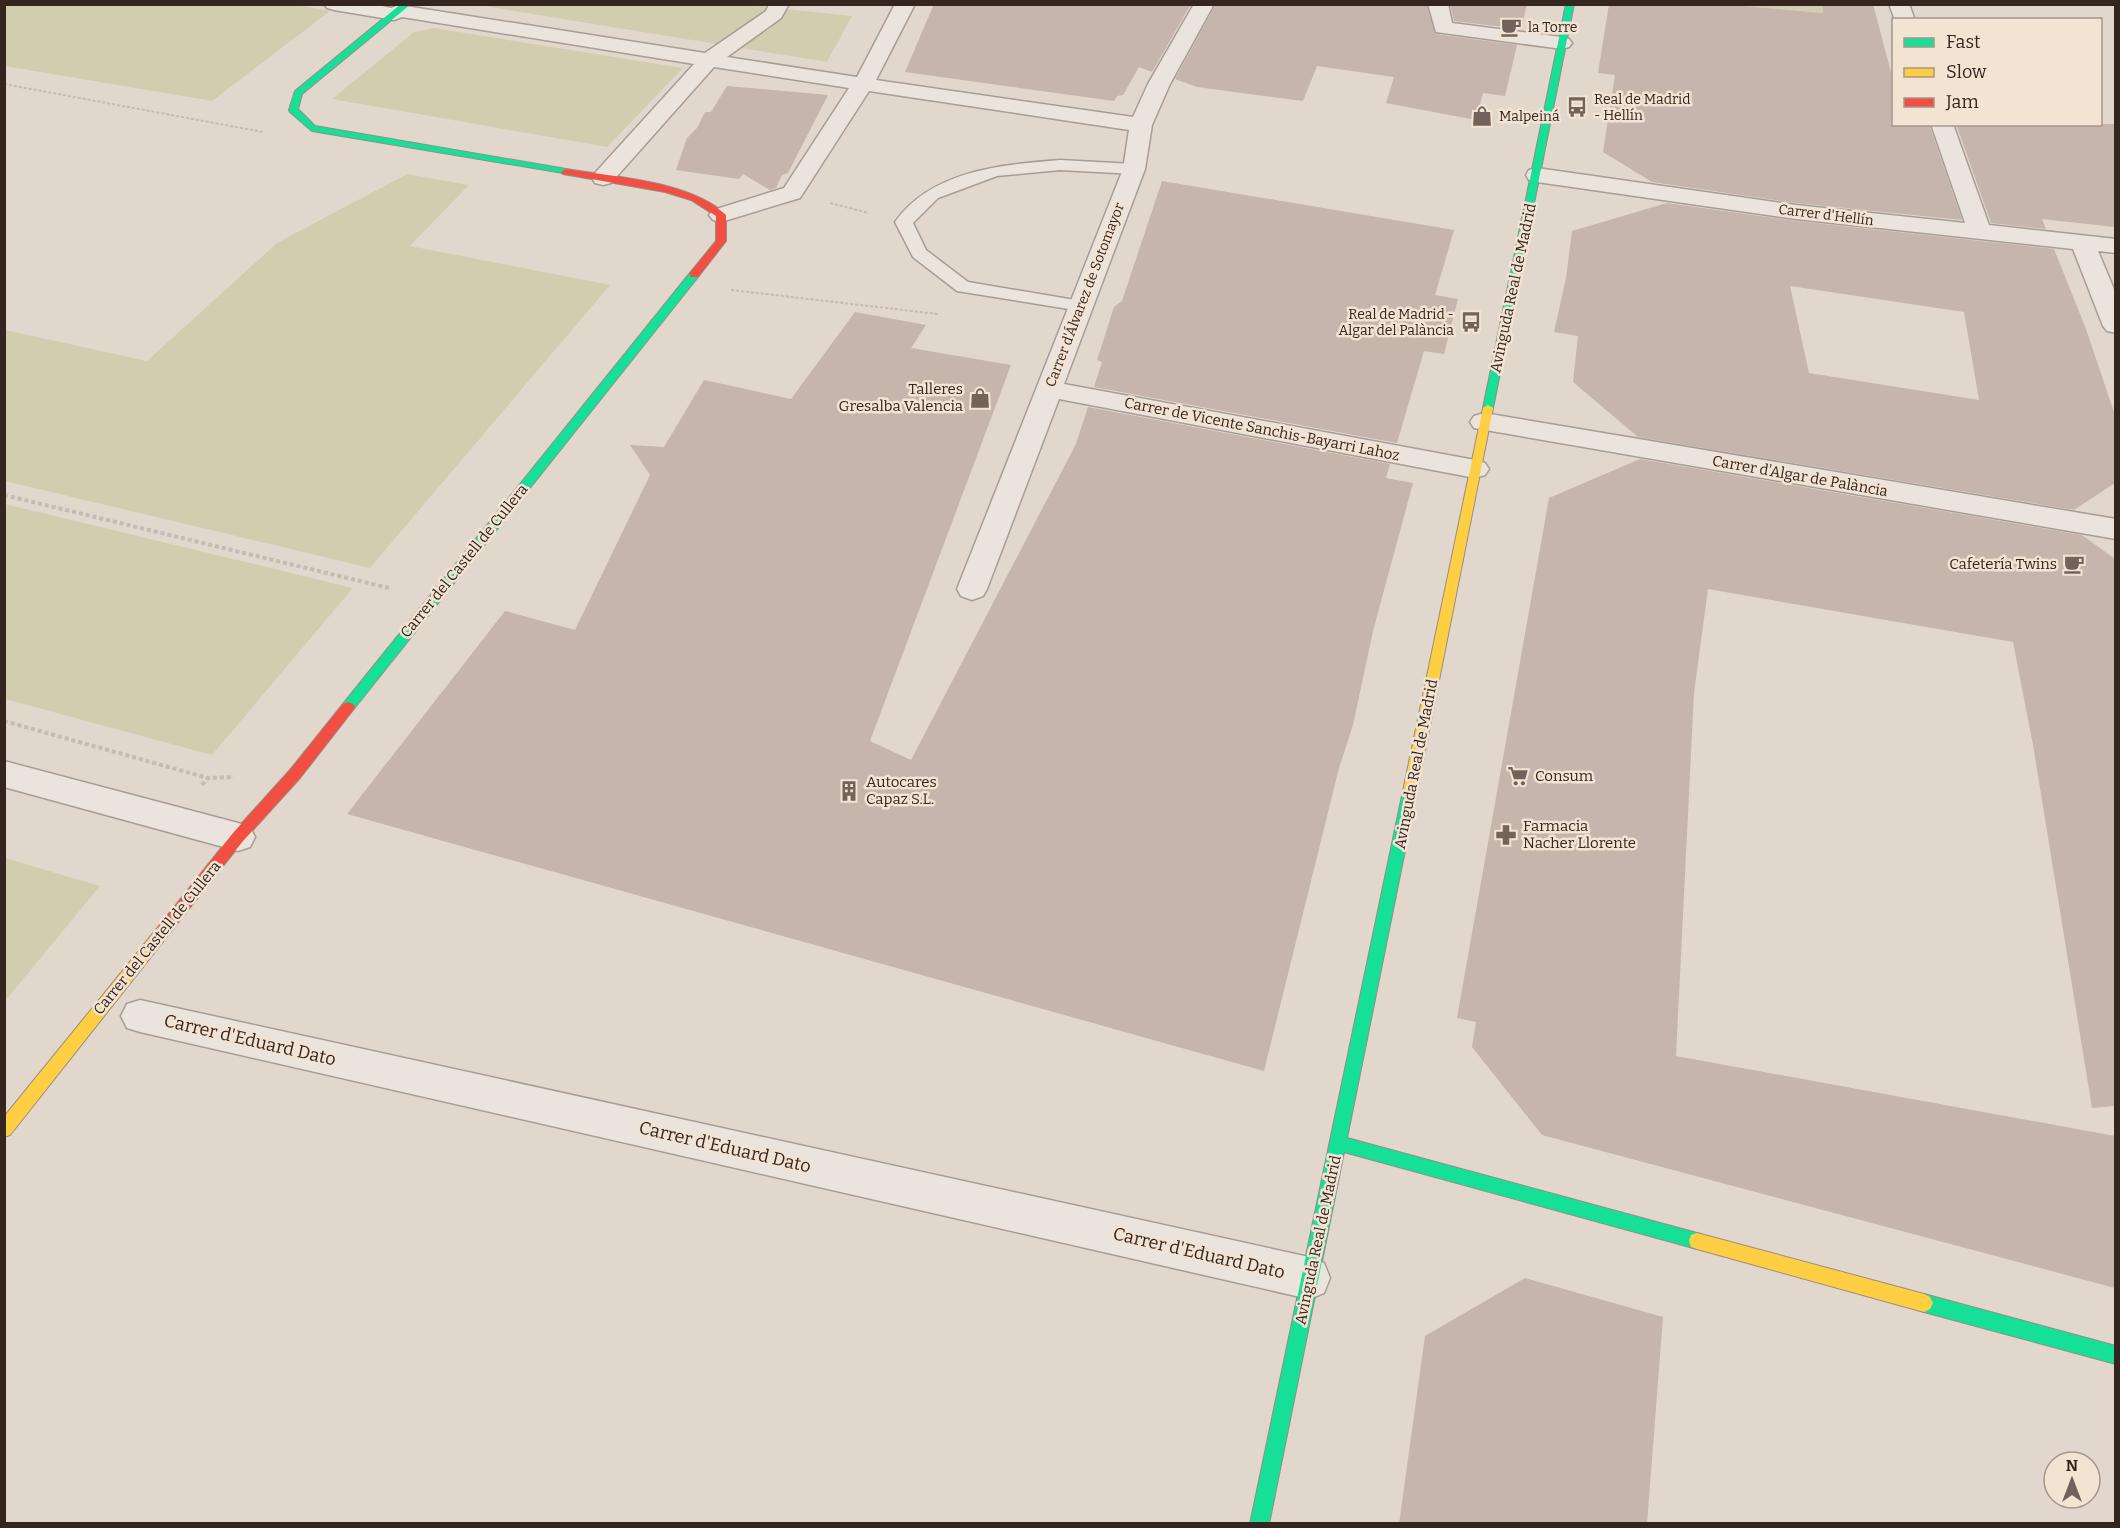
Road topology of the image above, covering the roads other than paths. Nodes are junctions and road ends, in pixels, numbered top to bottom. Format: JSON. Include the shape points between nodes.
{"nodes":[{"id":1,"x":334,"y":4,"type":"edge"},
{"id":2,"x":779,"y":4,"type":"edge"},
{"id":3,"x":905,"y":4,"type":"edge"},
{"id":4,"x":1204,"y":4,"type":"edge"},
{"id":5,"x":1438,"y":4,"type":"edge"},
{"id":6,"x":1570,"y":4,"type":"edge"},
{"id":7,"x":400,"y":10,"type":"edge"},
{"id":8,"x":1562,"y":43,"type":"junction"},
{"id":9,"x":709,"y":60,"type":"junction"},
{"id":10,"x":862,"y":84,"type":"junction"},
{"id":11,"x":1142,"y":124,"type":"junction"},
{"id":12,"x":1943,"y":126,"type":"edge"},
{"id":13,"x":1134,"y":169,"type":"junction"},
{"id":14,"x":1537,"y":175,"type":"junction"},
{"id":15,"x":603,"y":178,"type":"junction"},
{"id":16,"x":721,"y":215,"type":"junction"},
{"id":17,"x":1980,"y":233,"type":"junction"},
{"id":18,"x":2083,"y":243,"type":"junction"},
{"id":19,"x":2115,"y":246,"type":"edge"},
{"id":20,"x":1081,"y":306,"type":"junction"},
{"id":21,"x":2115,"y":326,"type":"edge"},
{"id":22,"x":1049,"y":389,"type":"junction"},
{"id":23,"x":1484,"y":422,"type":"junction"},
{"id":24,"x":1474,"y":469,"type":"junction"},
{"id":25,"x":2115,"y":529,"type":"edge"},
{"id":26,"x":972,"y":589,"type":"dead end"},
{"id":27,"x":4,"y":774,"type":"edge"},
{"id":28,"x":238,"y":837,"type":"junction"},
{"id":29,"x":140,"y":1016,"type":"dead end"},
{"id":30,"x":4,"y":1130,"type":"edge"},
{"id":31,"x":1339,"y":1143,"type":"junction"},
{"id":32,"x":1309,"y":1278,"type":"junction"},
{"id":33,"x":2115,"y":1355,"type":"edge"},
{"id":34,"x":1258,"y":1524,"type":"edge"}],
"edges":[{"from":1,"to":7,"type":"street"},
{"from":2,"to":9,"type":"street","via":[[774,14]]},
{"from":3,"to":10,"type":"street"},
{"from":4,"to":11,"type":"street","name":"Carrer d'Álvarez de Sotomayor","via":[[1159,84]]},
{"from":5,"to":8,"type":"street","via":[[1443,28]]},
{"from":6,"to":8,"type":"street","name":"Avinguda Real de Madrid"},
{"from":7,"to":9,"type":"street"},
{"from":7,"to":15,"type":"street","via":[[298,93],[293,110],[312,128]]},
{"from":8,"to":14,"type":"street","name":"Avinguda Real de Madrid"},
{"from":9,"to":10,"type":"street"},
{"from":9,"to":15,"type":"street"},
{"from":10,"to":11,"type":"street"},
{"from":10,"to":16,"type":"street","via":[[792,193]]},
{"from":11,"to":13,"type":"street","name":"Carrer d'Álvarez de Sotomayor"},
{"from":12,"to":17,"type":"street"},
{"from":13,"to":20,"type":"street","name":"Carrer d'Álvarez de Sotomayor"},
{"from":13,"to":20,"type":"lane","via":[[1060,165],[993,171],[932,194],[904,222],[919,253],[963,287]]},
{"from":14,"to":17,"type":"street","name":"Carrer d'Hellín"},
{"from":14,"to":23,"type":"street","name":"Avinguda Real de Madrid"},
{"from":15,"to":16,"type":"street","via":[[667,189],[694,198]]},
{"from":16,"to":28,"type":"street","name":"Carrer del Castell de Cullera","via":[[720,241],[295,774]]},
{"from":17,"to":18,"type":"street","name":"Carrer d'Hellín"},
{"from":18,"to":19,"type":"street","name":"Carrer d'Hellín"},
{"from":18,"to":21,"type":"street"},
{"from":20,"to":22,"type":"street","name":"Carrer d'Álvarez de Sotomayor"},
{"from":22,"to":24,"type":"street","name":"Carrer de Vicente Sanchis-Bayarri Lahoz"},
{"from":22,"to":26,"type":"street","name":"Carrer d'Álvarez de Sotomayor"},
{"from":23,"to":24,"type":"street","name":"Avinguda Real de Madrid"},
{"from":23,"to":25,"type":"street","name":"Carrer d'Algar de Palància"},
{"from":24,"to":31,"type":"street","name":"Avinguda Real de Madrid"},
{"from":27,"to":28,"type":"street"},
{"from":28,"to":30,"type":"street","name":"Carrer del Castell de Cullera"},
{"from":29,"to":32,"type":"street","name":"Carrer d'Eduard Dato"},
{"from":31,"to":32,"type":"street","name":"Avinguda Real de Madrid"},
{"from":31,"to":33,"type":"street"},
{"from":32,"to":34,"type":"street","name":"Avinguda Real de Madrid"}]}
